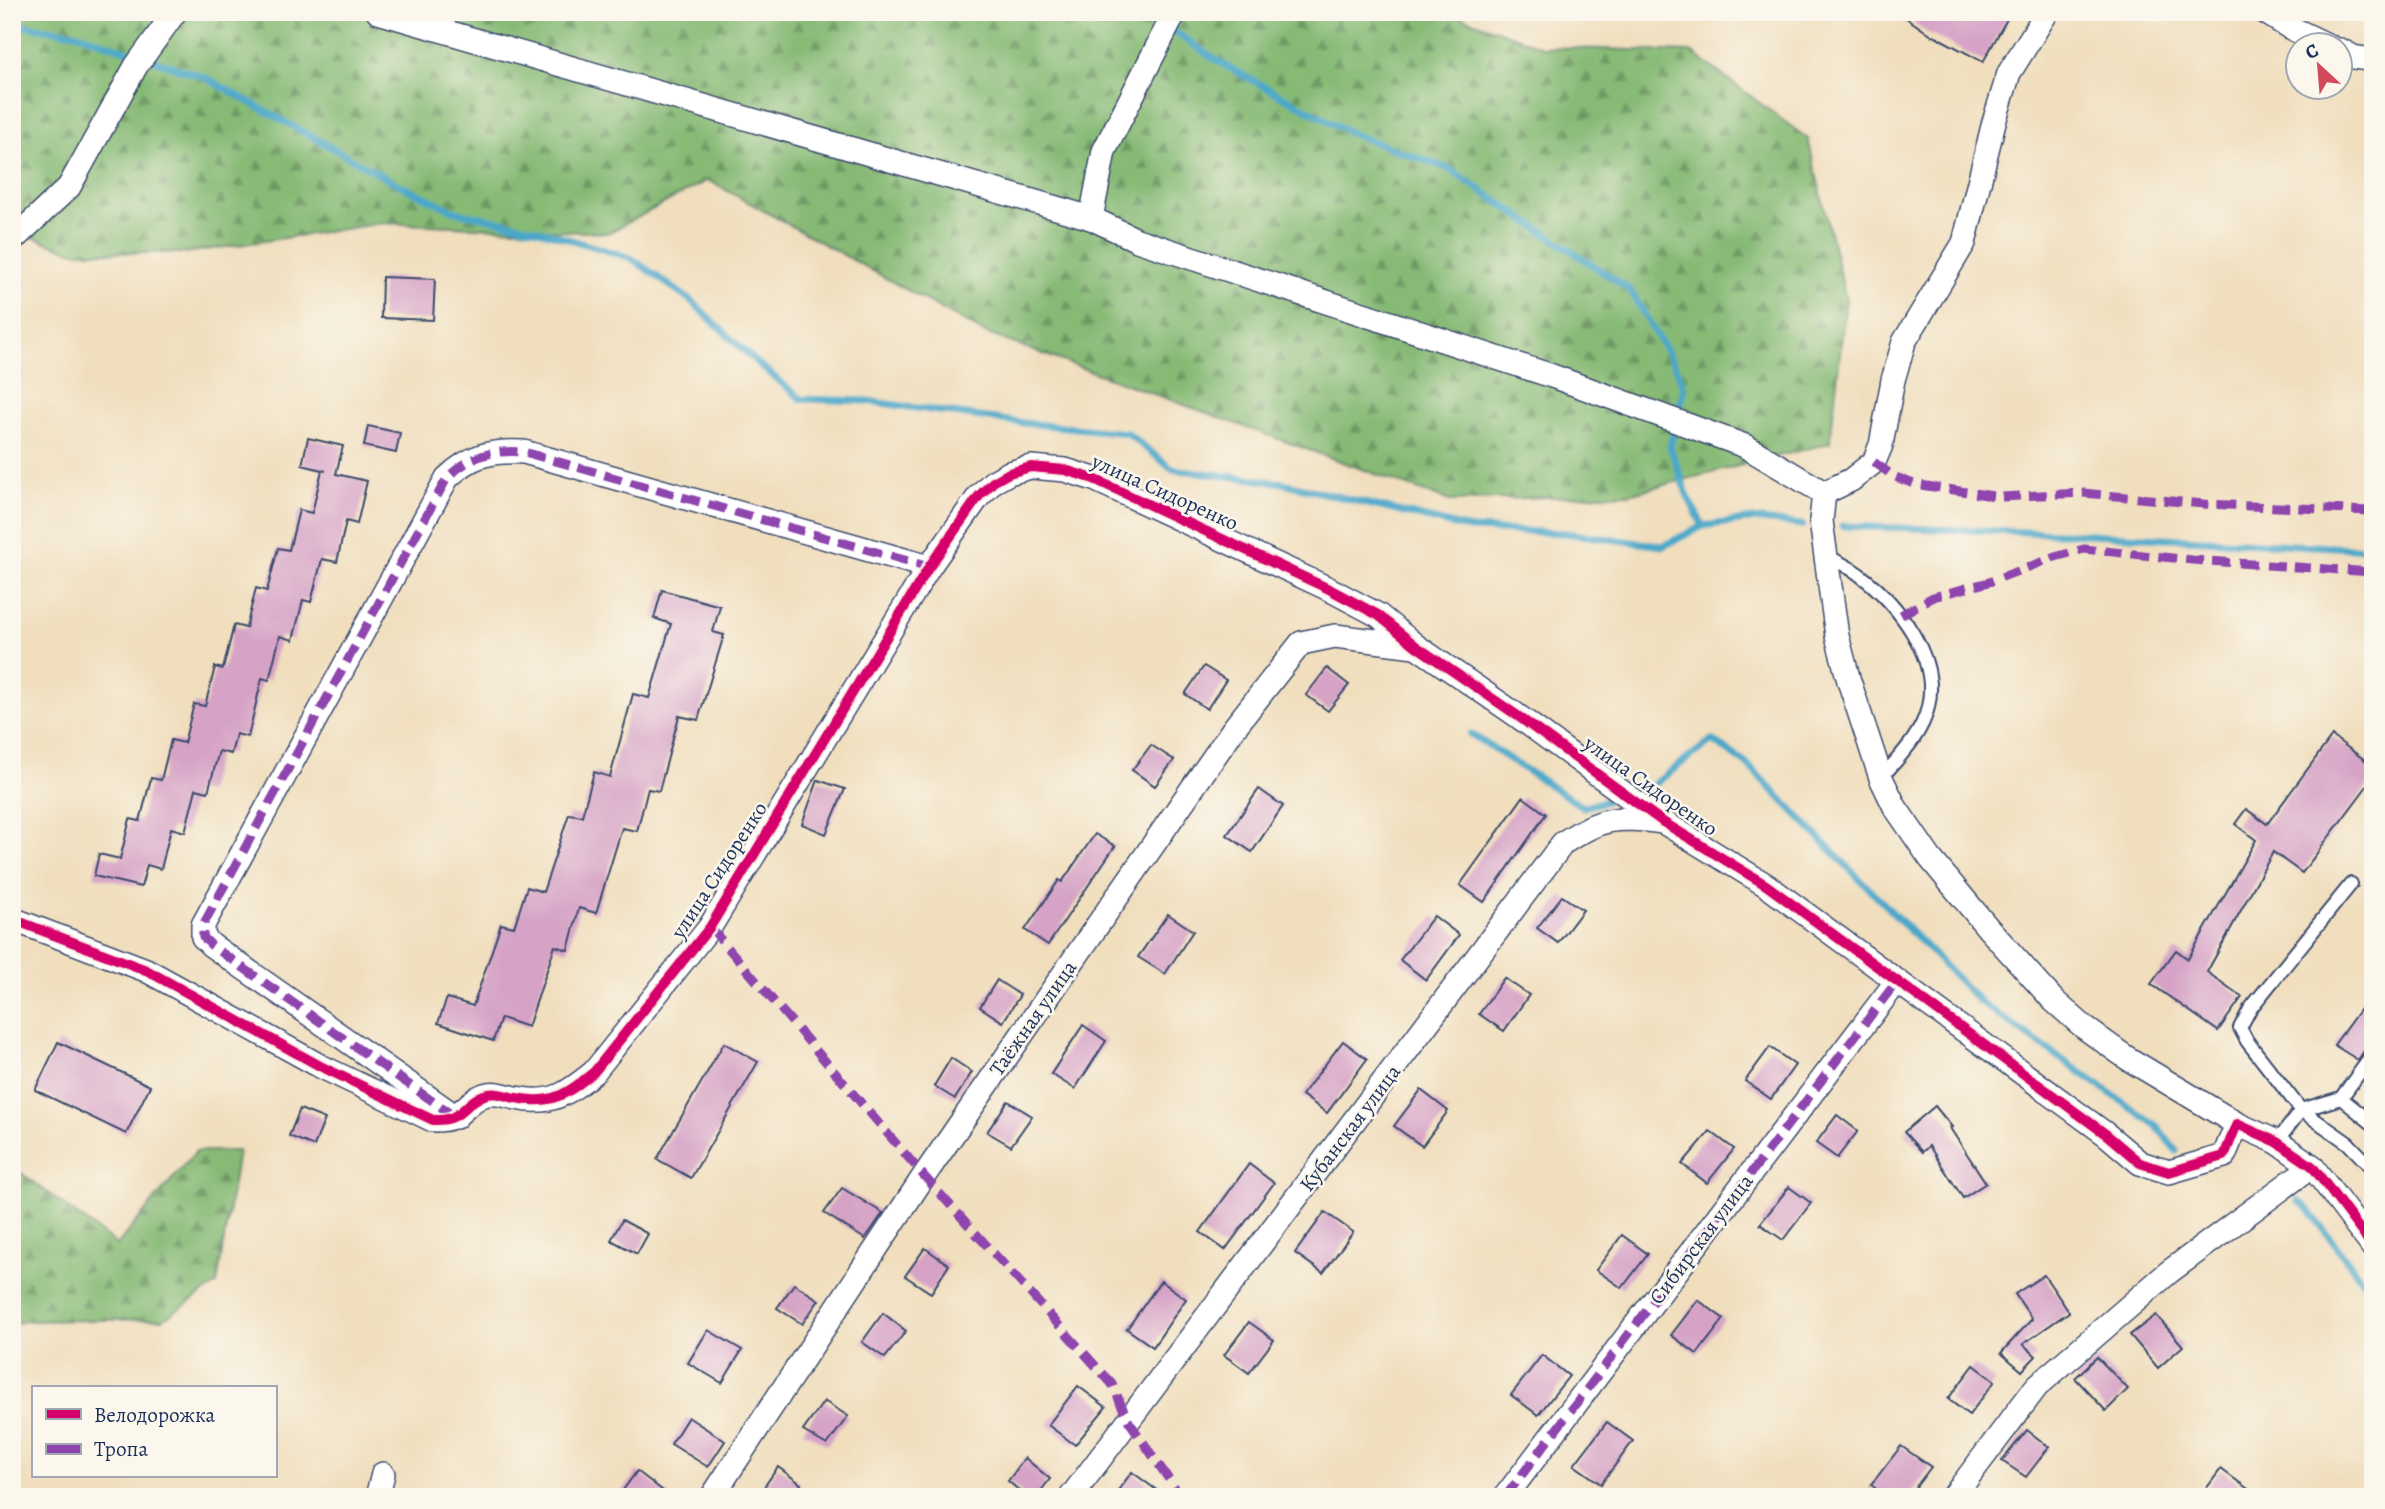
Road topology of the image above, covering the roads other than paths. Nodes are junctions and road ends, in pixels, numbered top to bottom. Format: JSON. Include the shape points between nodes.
{"nodes":[{"id":1,"x":175,"y":12,"type":"edge"},
{"id":2,"x":378,"y":12,"type":"edge"},
{"id":3,"x":1175,"y":12,"type":"edge"},
{"id":4,"x":2047,"y":12,"type":"edge"},
{"id":5,"x":2265,"y":12,"type":"edge"},
{"id":6,"x":2300,"y":32,"type":"edge"},
{"id":7,"x":2354,"y":57,"type":"edge"},
{"id":8,"x":2373,"y":60,"type":"edge"},
{"id":9,"x":1091,"y":218,"type":"junction"},
{"id":10,"x":14,"y":242,"type":"edge"},
{"id":11,"x":1824,"y":493,"type":"junction"},
{"id":12,"x":1827,"y":556,"type":"junction"},
{"id":13,"x":929,"y":567,"type":"junction"},
{"id":14,"x":1416,"y":646,"type":"junction"},
{"id":15,"x":1881,"y":778,"type":"junction"},
{"id":16,"x":1663,"y":822,"type":"junction"},
{"id":17,"x":2351,"y":884,"type":"dead end"},
{"id":18,"x":12,"y":919,"type":"edge"},
{"id":19,"x":1897,"y":981,"type":"junction"},
{"id":20,"x":2373,"y":1054,"type":"edge"},
{"id":21,"x":2341,"y":1098,"type":"junction"},
{"id":22,"x":2301,"y":1110,"type":"junction"},
{"id":23,"x":456,"y":1117,"type":"junction"},
{"id":24,"x":2237,"y":1124,"type":"junction"},
{"id":25,"x":2373,"y":1124,"type":"edge"},
{"id":26,"x":2277,"y":1142,"type":"junction"},
{"id":27,"x":2312,"y":1166,"type":"junction"},
{"id":28,"x":2373,"y":1169,"type":"edge"},
{"id":29,"x":2373,"y":1247,"type":"edge"},
{"id":30,"x":383,"y":1474,"type":"dead end"},
{"id":31,"x":377,"y":1497,"type":"edge"},
{"id":32,"x":712,"y":1497,"type":"edge"},
{"id":33,"x":1071,"y":1497,"type":"edge"},
{"id":34,"x":1505,"y":1497,"type":"edge"},
{"id":35,"x":1952,"y":1497,"type":"edge"}],
"edges":[{"from":1,"to":10,"type":"street","via":[[136,66],[69,187]]},
{"from":2,"to":9,"type":"street"},
{"from":3,"to":9,"type":"street","via":[[1104,151]]},
{"from":4,"to":11,"type":"street","via":[[2009,73],[1965,243],[1904,342],[1874,463]]},
{"from":5,"to":6,"type":"street"},
{"from":7,"to":8,"type":"street"},
{"from":9,"to":11,"type":"street","via":[[1137,240],[1552,376],[1745,446]]},
{"from":11,"to":12,"type":"street","via":[[1821,521]]},
{"from":12,"to":15,"type":"street","via":[[1840,647]]},
{"from":12,"to":15,"type":"lane","via":[[1858,573],[1901,615],[1930,676],[1928,707],[1913,740]]},
{"from":13,"to":14,"type":"street","name":"улица Сидоренко","via":[[993,481],[1031,467],[1065,470],[1094,479],[1329,589],[1378,615]]},
{"from":13,"to":23,"type":"street","name":"улица Сидоренко","via":[[710,927],[594,1072],[555,1099],[495,1093],[475,1100]]},
{"from":13,"to":23,"type":"street","via":[[524,452],[478,456],[447,478],[203,925],[203,937]]},
{"from":14,"to":16,"type":"street","name":"улица Сидоренко"},
{"from":14,"to":32,"type":"street","name":"Таёжная улица","via":[[1335,636],[1301,643],[1234,728],[924,1175]]},
{"from":15,"to":24,"type":"street","via":[[1930,858],[2054,1002],[2127,1058]]},
{"from":16,"to":19,"type":"street","name":"улица Сидоренко","via":[[1766,885]]},
{"from":16,"to":33,"type":"street","name":"Кубанская улица","via":[[1620,818],[1589,826],[1563,843]]},
{"from":17,"to":22,"type":"lane","via":[[2250,1009],[2241,1028]]},
{"from":18,"to":23,"type":"street","via":[[146,970],[320,1066],[433,1120]]},
{"from":19,"to":24,"type":"street","name":"улица Сидоренко","via":[[2140,1163],[2169,1172],[2224,1156]]},
{"from":19,"to":34,"type":"street","name":"Сибирская улица"},
{"from":20,"to":21,"type":"lane"},
{"from":21,"to":22,"type":"lane"},
{"from":21,"to":25,"type":"lane"},
{"from":22,"to":26,"type":"lane"},
{"from":22,"to":28,"type":"lane","via":[[2348,1143]]},
{"from":24,"to":26,"type":"street"},
{"from":26,"to":27,"type":"street"},
{"from":27,"to":29,"type":"street"},
{"from":27,"to":35,"type":"street","via":[[2169,1272],[2037,1386]]},
{"from":30,"to":31,"type":"street"}]}
